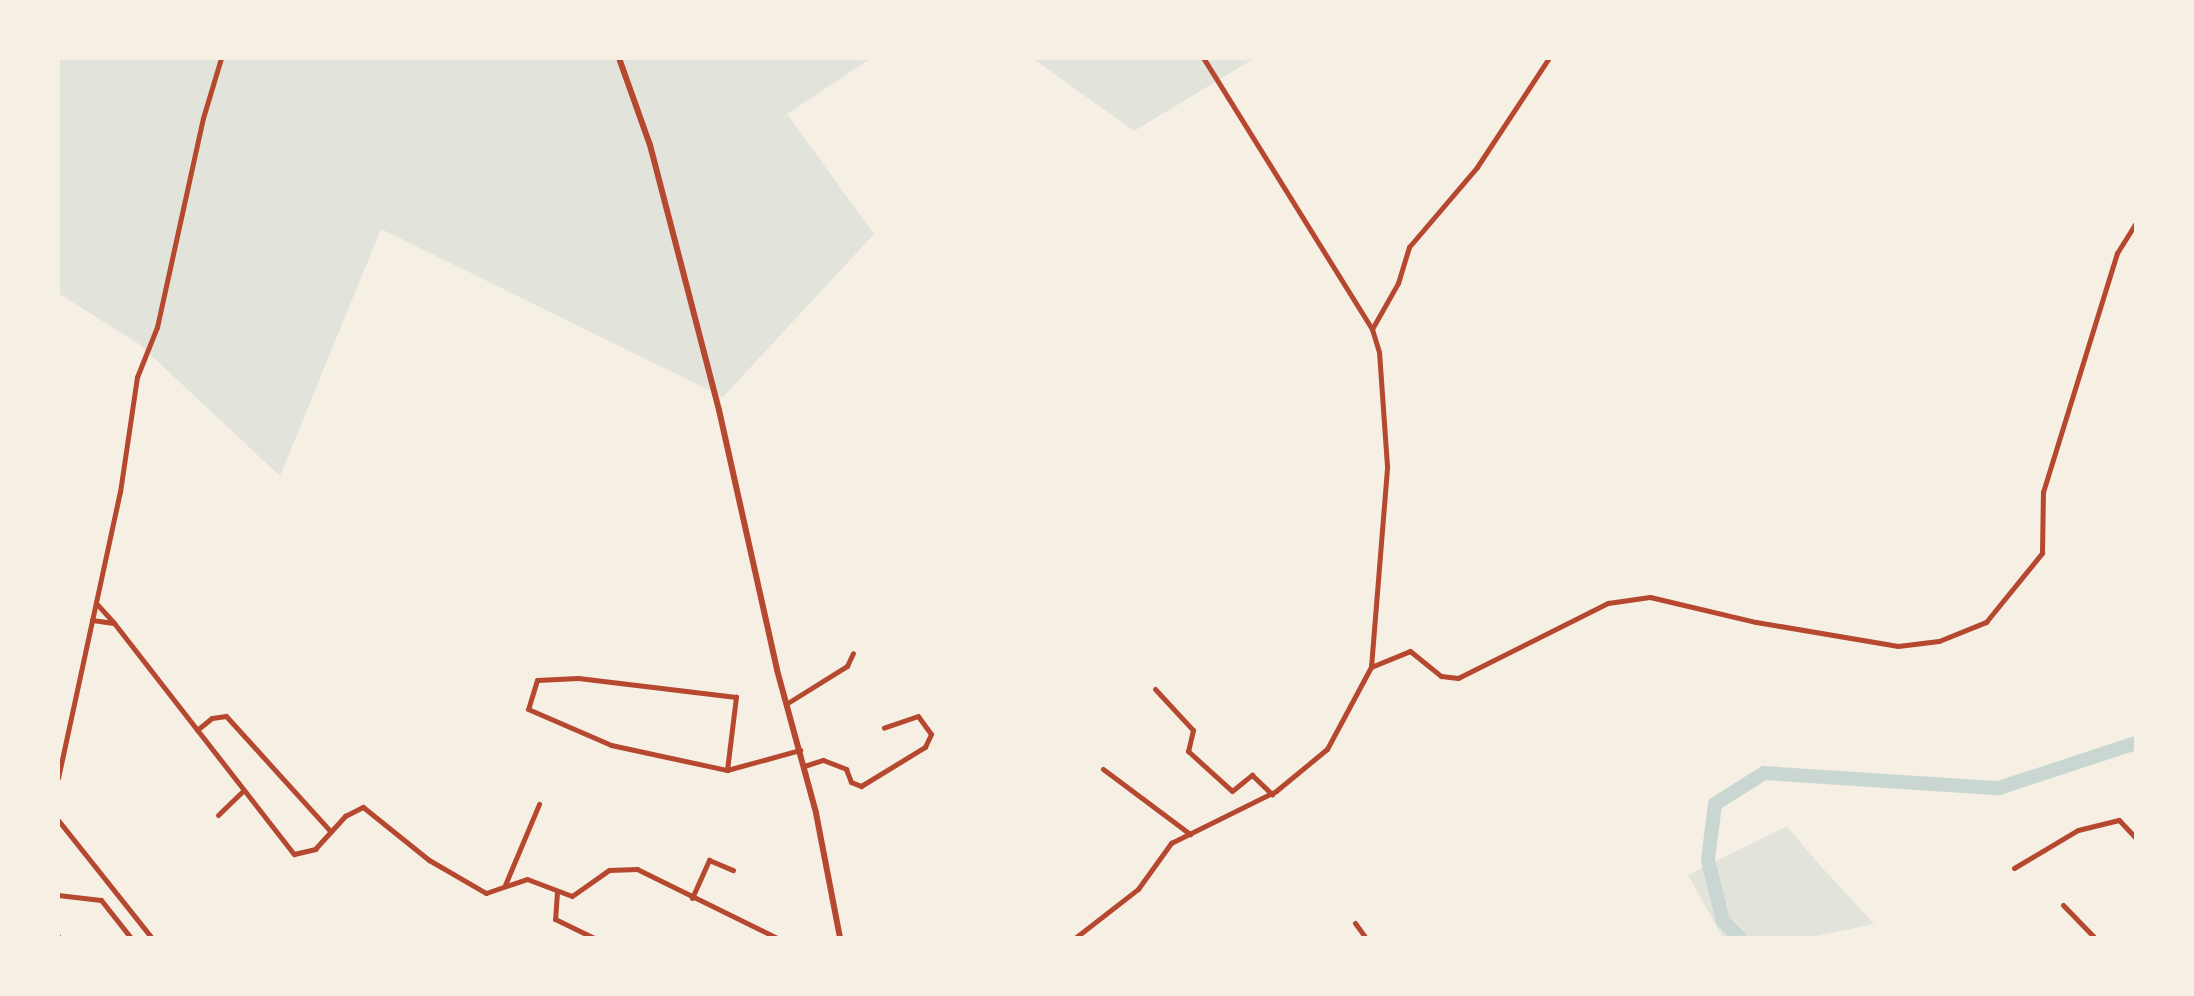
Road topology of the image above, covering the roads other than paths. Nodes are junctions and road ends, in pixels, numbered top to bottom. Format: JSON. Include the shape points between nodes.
{"nodes":[{"id":1,"x":221,"y":58,"type":"edge"},
{"id":2,"x":619,"y":58,"type":"edge"},
{"id":3,"x":1203,"y":58,"type":"edge"},
{"id":4,"x":1549,"y":58,"type":"edge"},
{"id":5,"x":2136,"y":223,"type":"edge"},
{"id":6,"x":1372,"y":329,"type":"junction"},
{"id":7,"x":95,"y":603,"type":"junction"},
{"id":8,"x":92,"y":620,"type":"junction"},
{"id":9,"x":114,"y":623,"type":"junction"},
{"id":10,"x":853,"y":653,"type":"dead end"},
{"id":11,"x":1371,"y":667,"type":"junction"},
{"id":12,"x":1155,"y":689,"type":"dead end"},
{"id":13,"x":786,"y":704,"type":"junction"},
{"id":14,"x":884,"y":728,"type":"dead end"},
{"id":15,"x":197,"y":730,"type":"junction"},
{"id":16,"x":800,"y":750,"type":"junction"},
{"id":17,"x":804,"y":766,"type":"junction"},
{"id":18,"x":1103,"y":769,"type":"dead end"},
{"id":19,"x":727,"y":770,"type":"junction"},
{"id":20,"x":58,"y":778,"type":"edge"},
{"id":21,"x":242,"y":792,"type":"junction"},
{"id":22,"x":1272,"y":794,"type":"junction"},
{"id":23,"x":539,"y":804,"type":"dead end"},
{"id":24,"x":218,"y":815,"type":"dead end"},
{"id":25,"x":58,"y":820,"type":"edge"},
{"id":26,"x":331,"y":832,"type":"junction"},
{"id":27,"x":1190,"y":834,"type":"junction"},
{"id":28,"x":2136,"y":838,"type":"edge"},
{"id":29,"x":2014,"y":868,"type":"dead end"},
{"id":30,"x":733,"y":870,"type":"dead end"},
{"id":31,"x":504,"y":890,"type":"junction"},
{"id":32,"x":557,"y":892,"type":"junction"},
{"id":33,"x":58,"y":895,"type":"edge"},
{"id":34,"x":692,"y":898,"type":"junction"},
{"id":35,"x":2063,"y":905,"type":"dead end"},
{"id":36,"x":1355,"y":923,"type":"dead end"},
{"id":37,"x":131,"y":938,"type":"edge"},
{"id":38,"x":152,"y":938,"type":"edge"},
{"id":39,"x":594,"y":938,"type":"edge"},
{"id":40,"x":777,"y":938,"type":"edge"},
{"id":41,"x":840,"y":938,"type":"edge"},
{"id":42,"x":1075,"y":938,"type":"edge"},
{"id":43,"x":1366,"y":938,"type":"edge"},
{"id":44,"x":2095,"y":938,"type":"edge"}],
"edges":[{"from":1,"to":7,"type":"street","via":[[157,327],[137,377],[120,492]]},
{"from":2,"to":13,"type":"street","via":[[650,145]]},
{"from":3,"to":6,"type":"street"},
{"from":4,"to":6,"type":"street","via":[[1477,167],[1409,247],[1398,283]]},
{"from":5,"to":11,"type":"street","via":[[2117,253],[2043,492],[2042,553],[1986,622],[1939,641],[1898,646],[1650,597],[1608,603],[1458,678],[1441,676],[1410,651]]},
{"from":6,"to":11,"type":"street","via":[[1385,401],[1387,466]]},
{"from":7,"to":8,"type":"street"},
{"from":7,"to":9,"type":"street"},
{"from":8,"to":9,"type":"street"},
{"from":8,"to":20,"type":"street"},
{"from":9,"to":15,"type":"street"},
{"from":10,"to":13,"type":"street","via":[[851,663]]},
{"from":11,"to":22,"type":"street","via":[[1332,743]]},
{"from":12,"to":22,"type":"street","via":[[1193,730],[1188,751],[1232,791],[1252,775]]},
{"from":13,"to":16,"type":"street"},
{"from":14,"to":17,"type":"street","via":[[918,716],[931,734],[925,747],[861,786],[851,782],[846,769],[823,760]]},
{"from":15,"to":21,"type":"street"},
{"from":15,"to":26,"type":"street","via":[[212,718],[226,716]]},
{"from":16,"to":17,"type":"street"},
{"from":16,"to":19,"type":"street"},
{"from":17,"to":41,"type":"street"},
{"from":18,"to":27,"type":"street"},
{"from":19,"to":19,"type":"street","via":[[736,697],[578,678],[537,680],[528,709],[611,745]]},
{"from":21,"to":24,"type":"street"},
{"from":21,"to":26,"type":"street","via":[[294,854],[315,849]]},
{"from":22,"to":27,"type":"street"},
{"from":23,"to":31,"type":"street"},
{"from":25,"to":38,"type":"street"},
{"from":26,"to":31,"type":"street","via":[[363,807],[452,875],[486,893]]},
{"from":27,"to":42,"type":"street","via":[[1165,847],[1138,889]]},
{"from":28,"to":29,"type":"street","via":[[2119,820],[2078,830]]},
{"from":30,"to":34,"type":"street","via":[[709,860]]},
{"from":31,"to":32,"type":"street","via":[[527,879]]},
{"from":32,"to":34,"type":"street","via":[[581,892],[617,867],[637,869]]},
{"from":32,"to":39,"type":"street","via":[[555,919]]},
{"from":33,"to":37,"type":"street","via":[[101,900]]},
{"from":34,"to":40,"type":"street"},
{"from":35,"to":44,"type":"street"},
{"from":36,"to":43,"type":"street"}]}
